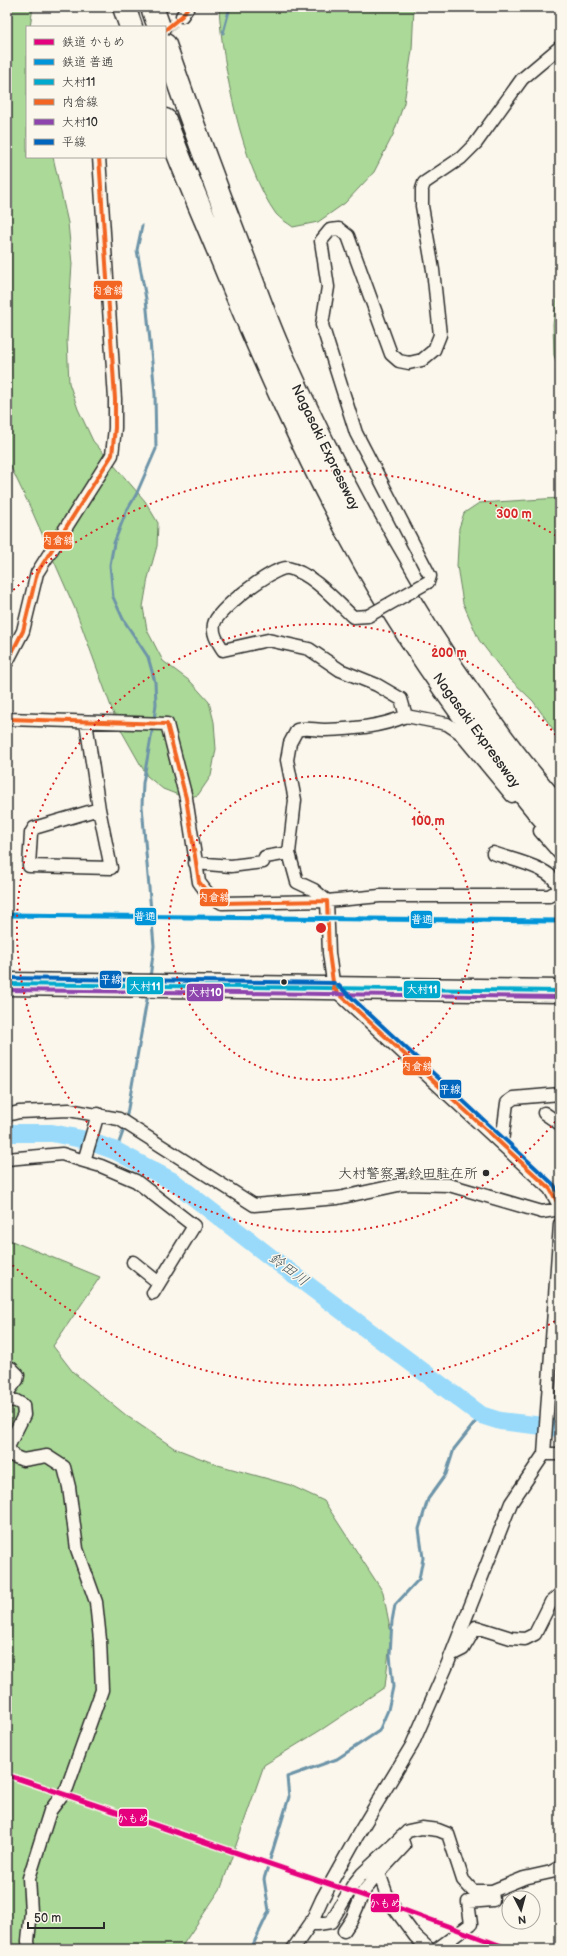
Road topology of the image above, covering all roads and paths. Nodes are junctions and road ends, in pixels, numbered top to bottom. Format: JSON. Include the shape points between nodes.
{"nodes":[{"id":1,"x":124,"y":7,"type":"edge"},
{"id":2,"x":152,"y":7,"type":"edge"},
{"id":3,"x":131,"y":26,"type":"edge"},
{"id":4,"x":159,"y":26,"type":"edge"},
{"id":5,"x":560,"y":47,"type":"edge"},
{"id":6,"x":166,"y":48,"type":"edge"},
{"id":7,"x":166,"y":122,"type":"edge"},
{"id":8,"x":99,"y":158,"type":"edge"},
{"id":9,"x":7,"y":662,"type":"edge"},
{"id":10,"x":455,"y":688,"type":"junction"},
{"id":11,"x":406,"y":716,"type":"junction"},
{"id":12,"x":7,"y":719,"type":"edge"},
{"id":13,"x":86,"y":722,"type":"junction"},
{"id":14,"x":100,"y":809,"type":"junction"},
{"id":15,"x":560,"y":810,"type":"edge"},
{"id":16,"x":560,"y":837,"type":"edge"},
{"id":17,"x":289,"y":853,"type":"junction"},
{"id":18,"x":493,"y":853,"type":"dead end"},
{"id":19,"x":560,"y":854,"type":"edge"},
{"id":20,"x":195,"y":863,"type":"junction"},
{"id":21,"x":560,"y":890,"type":"edge"},
{"id":22,"x":327,"y":901,"type":"junction"},
{"id":23,"x":7,"y":984,"type":"edge"},
{"id":24,"x":334,"y":989,"type":"junction"},
{"id":25,"x":560,"y":992,"type":"edge"},
{"id":26,"x":560,"y":1094,"type":"edge"},
{"id":27,"x":544,"y":1113,"type":"dead end"},
{"id":28,"x":7,"y":1115,"type":"edge"},
{"id":29,"x":98,"y":1117,"type":"junction"},
{"id":30,"x":560,"y":1124,"type":"edge"},
{"id":31,"x":502,"y":1142,"type":"junction"},
{"id":32,"x":7,"y":1159,"type":"edge"},
{"id":33,"x":85,"y":1160,"type":"junction"},
{"id":34,"x":555,"y":1187,"type":"edge"},
{"id":35,"x":560,"y":1208,"type":"edge"},
{"id":36,"x":560,"y":1224,"type":"edge"},
{"id":37,"x":133,"y":1262,"type":"dead end"},
{"id":38,"x":7,"y":1368,"type":"edge"},
{"id":39,"x":7,"y":1393,"type":"edge"},
{"id":40,"x":7,"y":1397,"type":"edge"},
{"id":41,"x":544,"y":1451,"type":"junction"},
{"id":42,"x":560,"y":1454,"type":"edge"},
{"id":43,"x":560,"y":1594,"type":"edge"},
{"id":44,"x":451,"y":1655,"type":"junction"},
{"id":45,"x":401,"y":1837,"type":"junction"},
{"id":46,"x":560,"y":1867,"type":"edge"},
{"id":47,"x":379,"y":1873,"type":"junction"},
{"id":48,"x":492,"y":1890,"type":"junction"},
{"id":49,"x":311,"y":1923,"type":"junction"},
{"id":50,"x":344,"y":1931,"type":"dead end"},
{"id":51,"x":29,"y":1949,"type":"edge"},
{"id":52,"x":293,"y":1949,"type":"edge"},
{"id":53,"x":429,"y":1949,"type":"edge"},
{"id":54,"x":436,"y":1949,"type":"edge"}],
"edges":[{"from":1,"to":3,"type":"highway"},
{"from":2,"to":4,"type":"highway"},
{"from":5,"to":11,"type":"street","bridge":true,"via":[[522,79],[476,143],[461,158],[424,183],[422,206],[433,270],[440,335],[434,350],[422,360],[399,362],[391,354],[348,236],[339,229],[330,230],[321,241],[328,287],[322,325],[356,433],[430,576],[428,582],[368,616],[353,617],[301,572],[285,568],[266,577],[224,609],[214,623],[214,634],[223,650],[268,640],[309,649],[340,670],[377,685],[401,699]]},
{"from":6,"to":10,"type":"highway","name":"Nagasaki Expressway","via":[[192,124],[280,352],[339,476],[382,556],[424,626]]},
{"from":7,"to":10,"type":"highway","name":"Nagasaki Expressway","via":[[260,353],[322,483],[366,565],[409,634]]},
{"from":8,"to":9,"type":"street","via":[[115,400],[112,455],[37,573],[24,631]]},
{"from":10,"to":15,"type":"highway","name":"Nagasaki Expressway"},
{"from":10,"to":16,"type":"highway","name":"Nagasaki Expressway","via":[[524,794]]},
{"from":11,"to":17,"type":"street","via":[[386,724],[364,727],[322,730],[306,727],[297,730],[290,743],[288,760],[295,800]]},
{"from":11,"to":19,"type":"street","via":[[447,724],[459,732]]},
{"from":12,"to":13,"type":"street"},
{"from":13,"to":14,"type":"street"},
{"from":13,"to":20,"type":"street","via":[[167,724],[186,798]]},
{"from":14,"to":14,"type":"street","via":[[111,868],[30,866],[34,828]]},
{"from":17,"to":20,"type":"street","via":[[265,857],[263,862],[231,866]]},
{"from":17,"to":22,"type":"street","via":[[297,882],[314,890]]},
{"from":18,"to":21,"type":"street","via":[[547,872],[559,884]]},
{"from":20,"to":22,"type":"street","via":[[199,882],[206,893],[222,903]]},
{"from":21,"to":22,"type":"street","via":[[549,896],[380,896]]},
{"from":22,"to":24,"type":"street","via":[[329,953]]},
{"from":23,"to":24,"type":"highway"},
{"from":24,"to":25,"type":"highway"},
{"from":24,"to":31,"type":"street"},
{"from":26,"to":31,"type":"street","via":[[514,1098],[507,1103]]},
{"from":27,"to":30,"type":"street"},
{"from":28,"to":29,"type":"street","via":[[19,1112],[69,1110]]},
{"from":29,"to":33,"type":"street"},
{"from":29,"to":35,"type":"street","via":[[120,1120],[254,1205],[338,1198],[403,1184],[426,1184],[449,1185],[542,1212]]},
{"from":31,"to":34,"type":"street"},
{"from":32,"to":33,"type":"street","via":[[62,1154]]},
{"from":33,"to":37,"type":"street","via":[[136,1182],[194,1226],[156,1288]]},
{"from":34,"to":35,"type":"street"},
{"from":36,"to":41,"type":"street"},
{"from":38,"to":39,"type":"street","via":[[11,1368],[18,1375]]},
{"from":40,"to":51,"type":"street","via":[[8,1400],[16,1400],[24,1405],[24,1415],[8,1447],[13,1456],[24,1460],[47,1456],[64,1467],[77,1549],[96,1602],[102,1690],[66,1788],[50,1811],[28,1878],[31,1912]]},
{"from":41,"to":42,"type":"street"},
{"from":41,"to":44,"type":"street","via":[[511,1503]]},
{"from":43,"to":44,"type":"street","via":[[551,1602],[535,1634],[525,1639],[511,1638],[476,1627],[463,1649]]},
{"from":44,"to":49,"type":"street","via":[[412,1745],[356,1838]]},
{"from":45,"to":47,"type":"street","via":[[404,1846]]},
{"from":45,"to":48,"type":"street","via":[[408,1831],[422,1828],[448,1834],[463,1880],[473,1891]]},
{"from":45,"to":49,"type":"street","via":[[353,1885],[331,1922]]},
{"from":46,"to":48,"type":"street"},
{"from":47,"to":50,"type":"street","via":[[364,1891]]},
{"from":47,"to":53,"type":"street","via":[[389,1901],[415,1936]]},
{"from":48,"to":54,"type":"street","via":[[493,1900],[468,1902],[471,1924]]},
{"from":49,"to":52,"type":"street"}]}
